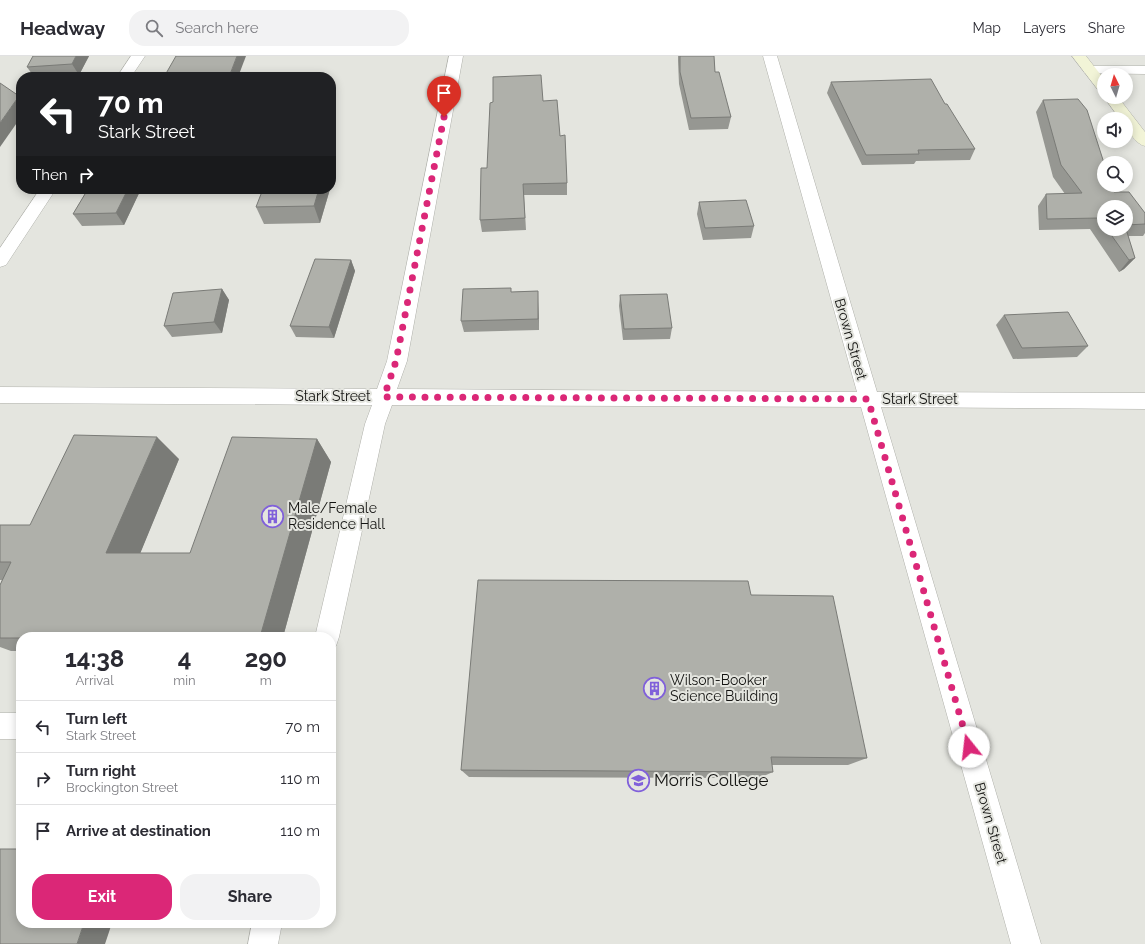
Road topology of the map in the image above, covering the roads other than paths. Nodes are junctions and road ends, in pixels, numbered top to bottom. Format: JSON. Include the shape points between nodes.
{"nodes":[{"id":1,"x":138,"y":56,"type":"edge"},
{"id":2,"x":456,"y":56,"type":"edge"},
{"id":3,"x":770,"y":56,"type":"edge"},
{"id":4,"x":1080,"y":56,"type":"edge"},
{"id":5,"x":1090,"y":70,"type":"junction"},
{"id":6,"x":1145,"y":70,"type":"edge"},
{"id":7,"x":127,"y":72,"type":"edge"},
{"id":8,"x":1097,"y":79,"type":"edge"},
{"id":9,"x":1116,"y":104,"type":"edge"},
{"id":10,"x":1145,"y":142,"type":"edge"},
{"id":11,"x":45,"y":194,"type":"edge"},
{"id":12,"x":0,"y":261,"type":"edge"},
{"id":13,"x":0,"y":395,"type":"edge"},
{"id":14,"x":384,"y":397,"type":"junction"},
{"id":15,"x":868,"y":399,"type":"junction"},
{"id":16,"x":1145,"y":401,"type":"edge"},
{"id":17,"x":328,"y":632,"type":"edge"},
{"id":18,"x":0,"y":726,"type":"edge"},
{"id":19,"x":16,"y":726,"type":"edge"},
{"id":20,"x":266,"y":928,"type":"edge"},
{"id":21,"x":263,"y":944,"type":"edge"},
{"id":22,"x":1026,"y":944,"type":"edge"}],
"edges":[{"from":1,"to":7,"type":"street"},
{"from":2,"to":14,"type":"street","via":[[396,361]]},
{"from":3,"to":15,"type":"street","name":"Brown Street"},
{"from":4,"to":5,"type":"main road"},
{"from":5,"to":6,"type":"street"},
{"from":5,"to":8,"type":"main road"},
{"from":9,"to":10,"type":"main road"},
{"from":11,"to":12,"type":"street"},
{"from":13,"to":14,"type":"street","name":"Stark Street"},
{"from":14,"to":15,"type":"street","name":"Stark Street"},
{"from":14,"to":17,"type":"street","via":[[375,424]]},
{"from":15,"to":16,"type":"street","name":"Stark Street"},
{"from":15,"to":22,"type":"street","name":"Brown Street"},
{"from":18,"to":19,"type":"street"},
{"from":20,"to":21,"type":"street"}]}
